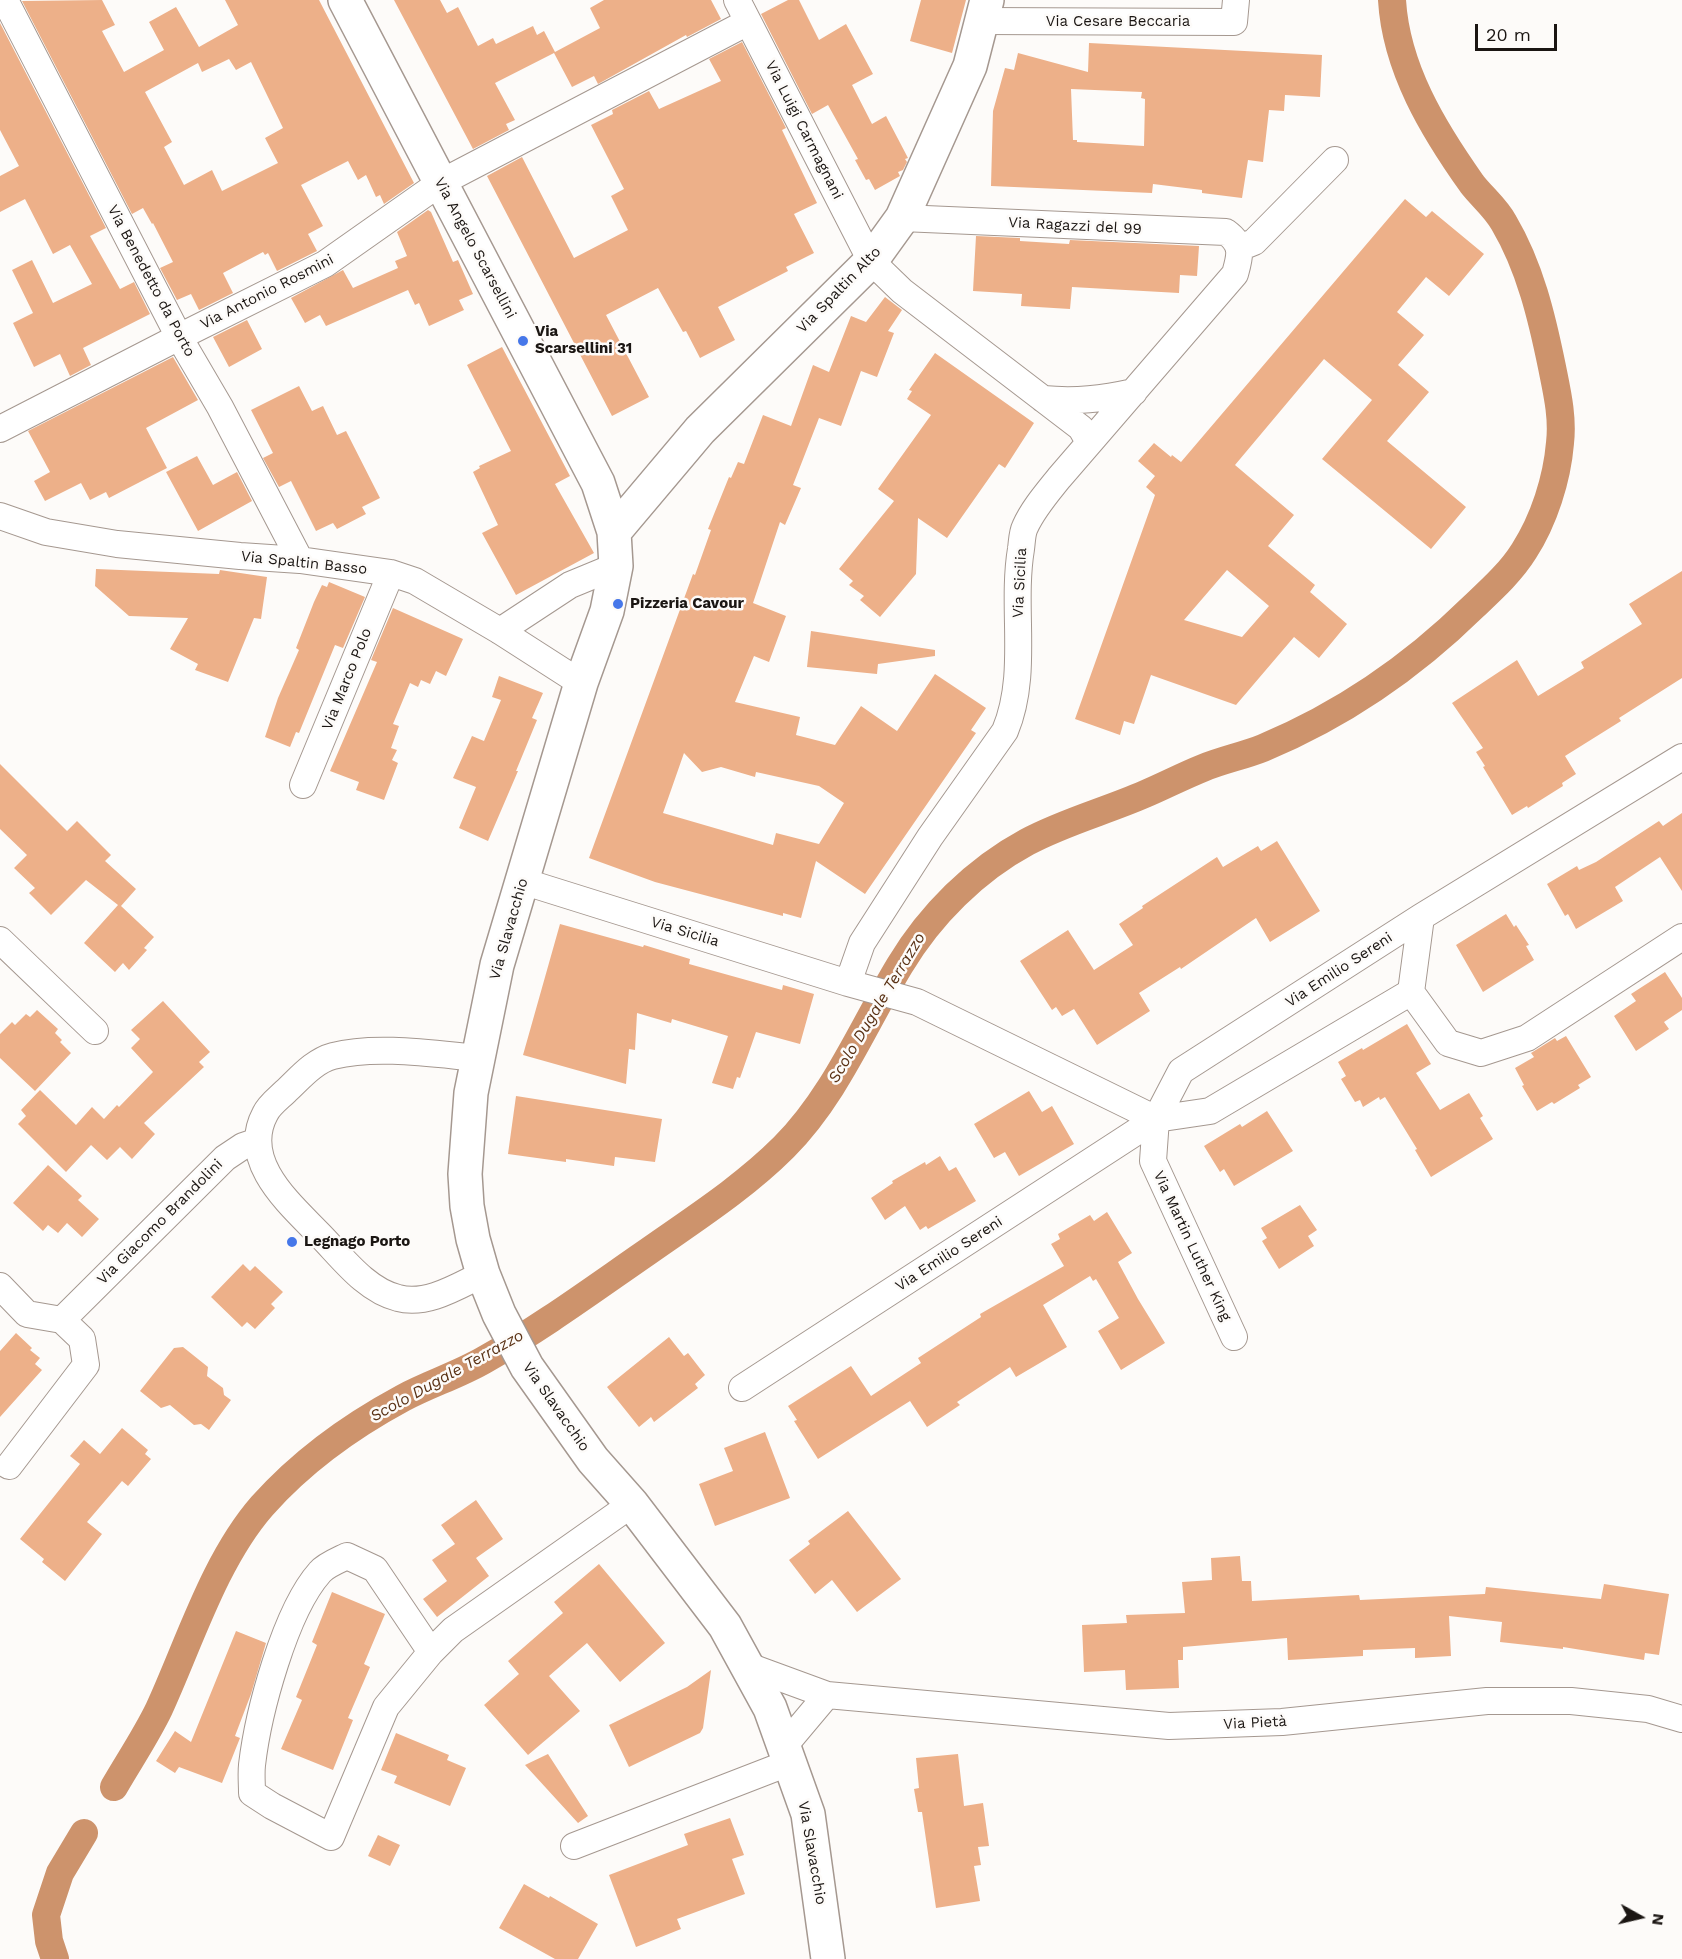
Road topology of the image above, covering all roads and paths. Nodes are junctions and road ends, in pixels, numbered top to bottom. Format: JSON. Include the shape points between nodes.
{"nodes":[{"id":1,"x":5,"y":0,"type":"edge"},
{"id":2,"x":345,"y":0,"type":"edge"},
{"id":3,"x":1236,"y":0,"type":"edge"},
{"id":4,"x":742,"y":11,"type":"edge"},
{"id":5,"x":984,"y":11,"type":"edge"},
{"id":6,"x":1335,"y":160,"type":"dead end"},
{"id":7,"x":440,"y":183,"type":"junction"},
{"id":8,"x":902,"y":218,"type":"junction"},
{"id":9,"x":1239,"y":248,"type":"junction"},
{"id":10,"x":871,"y":261,"type":"junction"},
{"id":11,"x":179,"y":337,"type":"junction"},
{"id":12,"x":1134,"y":392,"type":"junction"},
{"id":13,"x":1042,"y":399,"type":"junction"},
{"id":14,"x":0,"y":429,"type":"edge"},
{"id":15,"x":1089,"y":442,"type":"junction"},
{"id":16,"x":0,"y":516,"type":"edge"},
{"id":17,"x":614,"y":532,"type":"junction"},
{"id":18,"x":300,"y":560,"type":"junction"},
{"id":19,"x":616,"y":566,"type":"junction"},
{"id":20,"x":391,"y":573,"type":"junction"},
{"id":21,"x":500,"y":631,"type":"junction"},
{"id":22,"x":581,"y":683,"type":"junction"},
{"id":23,"x":1682,"y":757,"type":"edge"},
{"id":24,"x":303,"y":785,"type":"dead end"},
{"id":25,"x":522,"y":881,"type":"junction"},
{"id":26,"x":1421,"y":917,"type":"junction"},
{"id":27,"x":1682,"y":938,"type":"edge"},
{"id":28,"x":5,"y":955,"type":"edge"},
{"id":29,"x":856,"y":986,"type":"junction"},
{"id":30,"x":1411,"y":992,"type":"junction"},
{"id":31,"x":94,"y":1031,"type":"dead end"},
{"id":32,"x":478,"y":1058,"type":"junction"},
{"id":33,"x":1156,"y":1119,"type":"junction"},
{"id":34,"x":258,"y":1141,"type":"junction"},
{"id":35,"x":483,"y":1274,"type":"junction"},
{"id":36,"x":0,"y":1286,"type":"edge"},
{"id":37,"x":62,"y":1320,"type":"junction"},
{"id":38,"x":1234,"y":1337,"type":"dead end"},
{"id":39,"x":742,"y":1388,"type":"dead end"},
{"id":40,"x":9,"y":1466,"type":"dead end"},
{"id":41,"x":632,"y":1504,"type":"junction"},
{"id":42,"x":431,"y":1652,"type":"junction"},
{"id":43,"x":748,"y":1666,"type":"junction"},
{"id":44,"x":826,"y":1695,"type":"junction"},
{"id":45,"x":1682,"y":1719,"type":"edge"},
{"id":46,"x":788,"y":1754,"type":"junction"},
{"id":47,"x":574,"y":1846,"type":"dead end"},
{"id":48,"x":828,"y":1959,"type":"edge"}],
"edges":[{"from":1,"to":11,"type":"street","name":"Via Benedetto da Porto"},
{"from":2,"to":7,"type":"street","name":"Via Angelo Scarsellini"},
{"from":3,"to":5,"type":"street","name":"Via Cesare Beccaria","via":[[1234,22]]},
{"from":4,"to":7,"type":"street","name":"Via Antonio Rosmini"},
{"from":4,"to":10,"type":"street","name":"Via Luigi Carmagnani"},
{"from":5,"to":8,"type":"street","name":"Via Spaltin Alto","via":[[970,66]]},
{"from":6,"to":9,"type":"street","via":[[1254,243]]},
{"from":7,"to":11,"type":"street","name":"Via Antonio Rosmini","via":[[325,264]]},
{"from":7,"to":17,"type":"street","name":"Via Angelo Scarsellini","via":[[598,483]]},
{"from":8,"to":9,"type":"street","name":"Via Ragazzi del 99","via":[[1226,232]]},
{"from":8,"to":10,"type":"street","name":"Via Spaltin Alto"},
{"from":9,"to":12,"type":"street","via":[[1235,274]]},
{"from":10,"to":13,"type":"street","via":[[902,291]]},
{"from":10,"to":17,"type":"street","name":"Via Spaltin Alto","via":[[700,430]]},
{"from":11,"to":14,"type":"street","name":"Via Antonio Rosmini"},
{"from":11,"to":18,"type":"street","name":"Via Benedetto da Porto"},
{"from":12,"to":13,"type":"street","via":[[1071,402]]},
{"from":12,"to":15,"type":"street"},
{"from":13,"to":15,"type":"street","via":[[1081,428]]},
{"from":15,"to":29,"type":"street","name":"Via Sicilia","via":[[1042,498],[1024,528],[1018,566],[1016,699],[1005,732],[930,837],[862,943]]},
{"from":16,"to":18,"type":"street","name":"Via Spaltin Basso","via":[[46,532],[117,544]]},
{"from":17,"to":19,"type":"street","name":"Via Slavacchio"},
{"from":18,"to":20,"type":"street","name":"Via Spaltin Basso"},
{"from":19,"to":21,"type":"street","via":[[570,585]]},
{"from":19,"to":22,"type":"street","name":"Via Slavacchio","via":[[607,611]]},
{"from":20,"to":21,"type":"street","name":"Via Spaltin Basso","via":[[415,581]]},
{"from":20,"to":24,"type":"street","name":"Via Marco Polo"},
{"from":21,"to":22,"type":"street","name":"Via Spaltin Basso"},
{"from":22,"to":25,"type":"street","name":"Via Slavacchio"},
{"from":23,"to":26,"type":"street","name":"Via Emilio Sereni"},
{"from":25,"to":29,"type":"street","name":"Via Sicilia"},
{"from":25,"to":32,"type":"street","name":"Via Slavacchio","via":[[497,965]]},
{"from":26,"to":30,"type":"street","name":"Via Emilio Sereni"},
{"from":26,"to":33,"type":"street","name":"Via Emilio Sereni","via":[[1182,1071]]},
{"from":27,"to":30,"type":"street","via":[[1527,1038],[1481,1053],[1448,1043]]},
{"from":28,"to":31,"type":"street"},
{"from":29,"to":33,"type":"street","name":"Via Sicilia","via":[[917,1002]]},
{"from":30,"to":33,"type":"street","name":"Via Emilio Sereni","via":[[1210,1111]]},
{"from":32,"to":34,"type":"street","via":[[412,1052],[355,1052],[330,1057],[307,1070],[266,1112]]},
{"from":32,"to":35,"type":"street","name":"Via Slavacchio","via":[[465,1174],[467,1206]]},
{"from":33,"to":38,"type":"street","name":"Via Martin Luther King","via":[[1153,1161]]},
{"from":33,"to":39,"type":"street","name":"Via Emilio Sereni"},
{"from":34,"to":35,"type":"street","via":[[259,1155],[277,1190],[377,1290],[416,1300]]},
{"from":34,"to":37,"type":"street","name":"Via Giacomo Brandolini","via":[[225,1158]]},
{"from":35,"to":41,"type":"street","name":"Via Slavacchio","via":[[527,1367],[593,1460]]},
{"from":36,"to":37,"type":"street","via":[[27,1314]]},
{"from":37,"to":40,"type":"street","via":[[82,1339],[86,1365]]},
{"from":41,"to":42,"type":"street","via":[[453,1630]]},
{"from":41,"to":43,"type":"street","name":"Via Slavacchio","via":[[725,1626]]},
{"from":42,"to":42,"type":"street","via":[[375,1569],[347,1556],[321,1570],[301,1600],[280,1650],[260,1718],[252,1793],[331,1837],[386,1707]]},
{"from":43,"to":44,"type":"street","name":"Via Pietà"},
{"from":43,"to":46,"type":"street","name":"Via Slavacchio"},
{"from":44,"to":45,"type":"street","name":"Via Pietà","via":[[1169,1726],[1282,1722],[1487,1701],[1582,1702],[1648,1709]]},
{"from":44,"to":46,"type":"street"},
{"from":46,"to":47,"type":"street"},
{"from":46,"to":48,"type":"street","name":"Via Slavacchio","via":[[808,1814]]}]}
